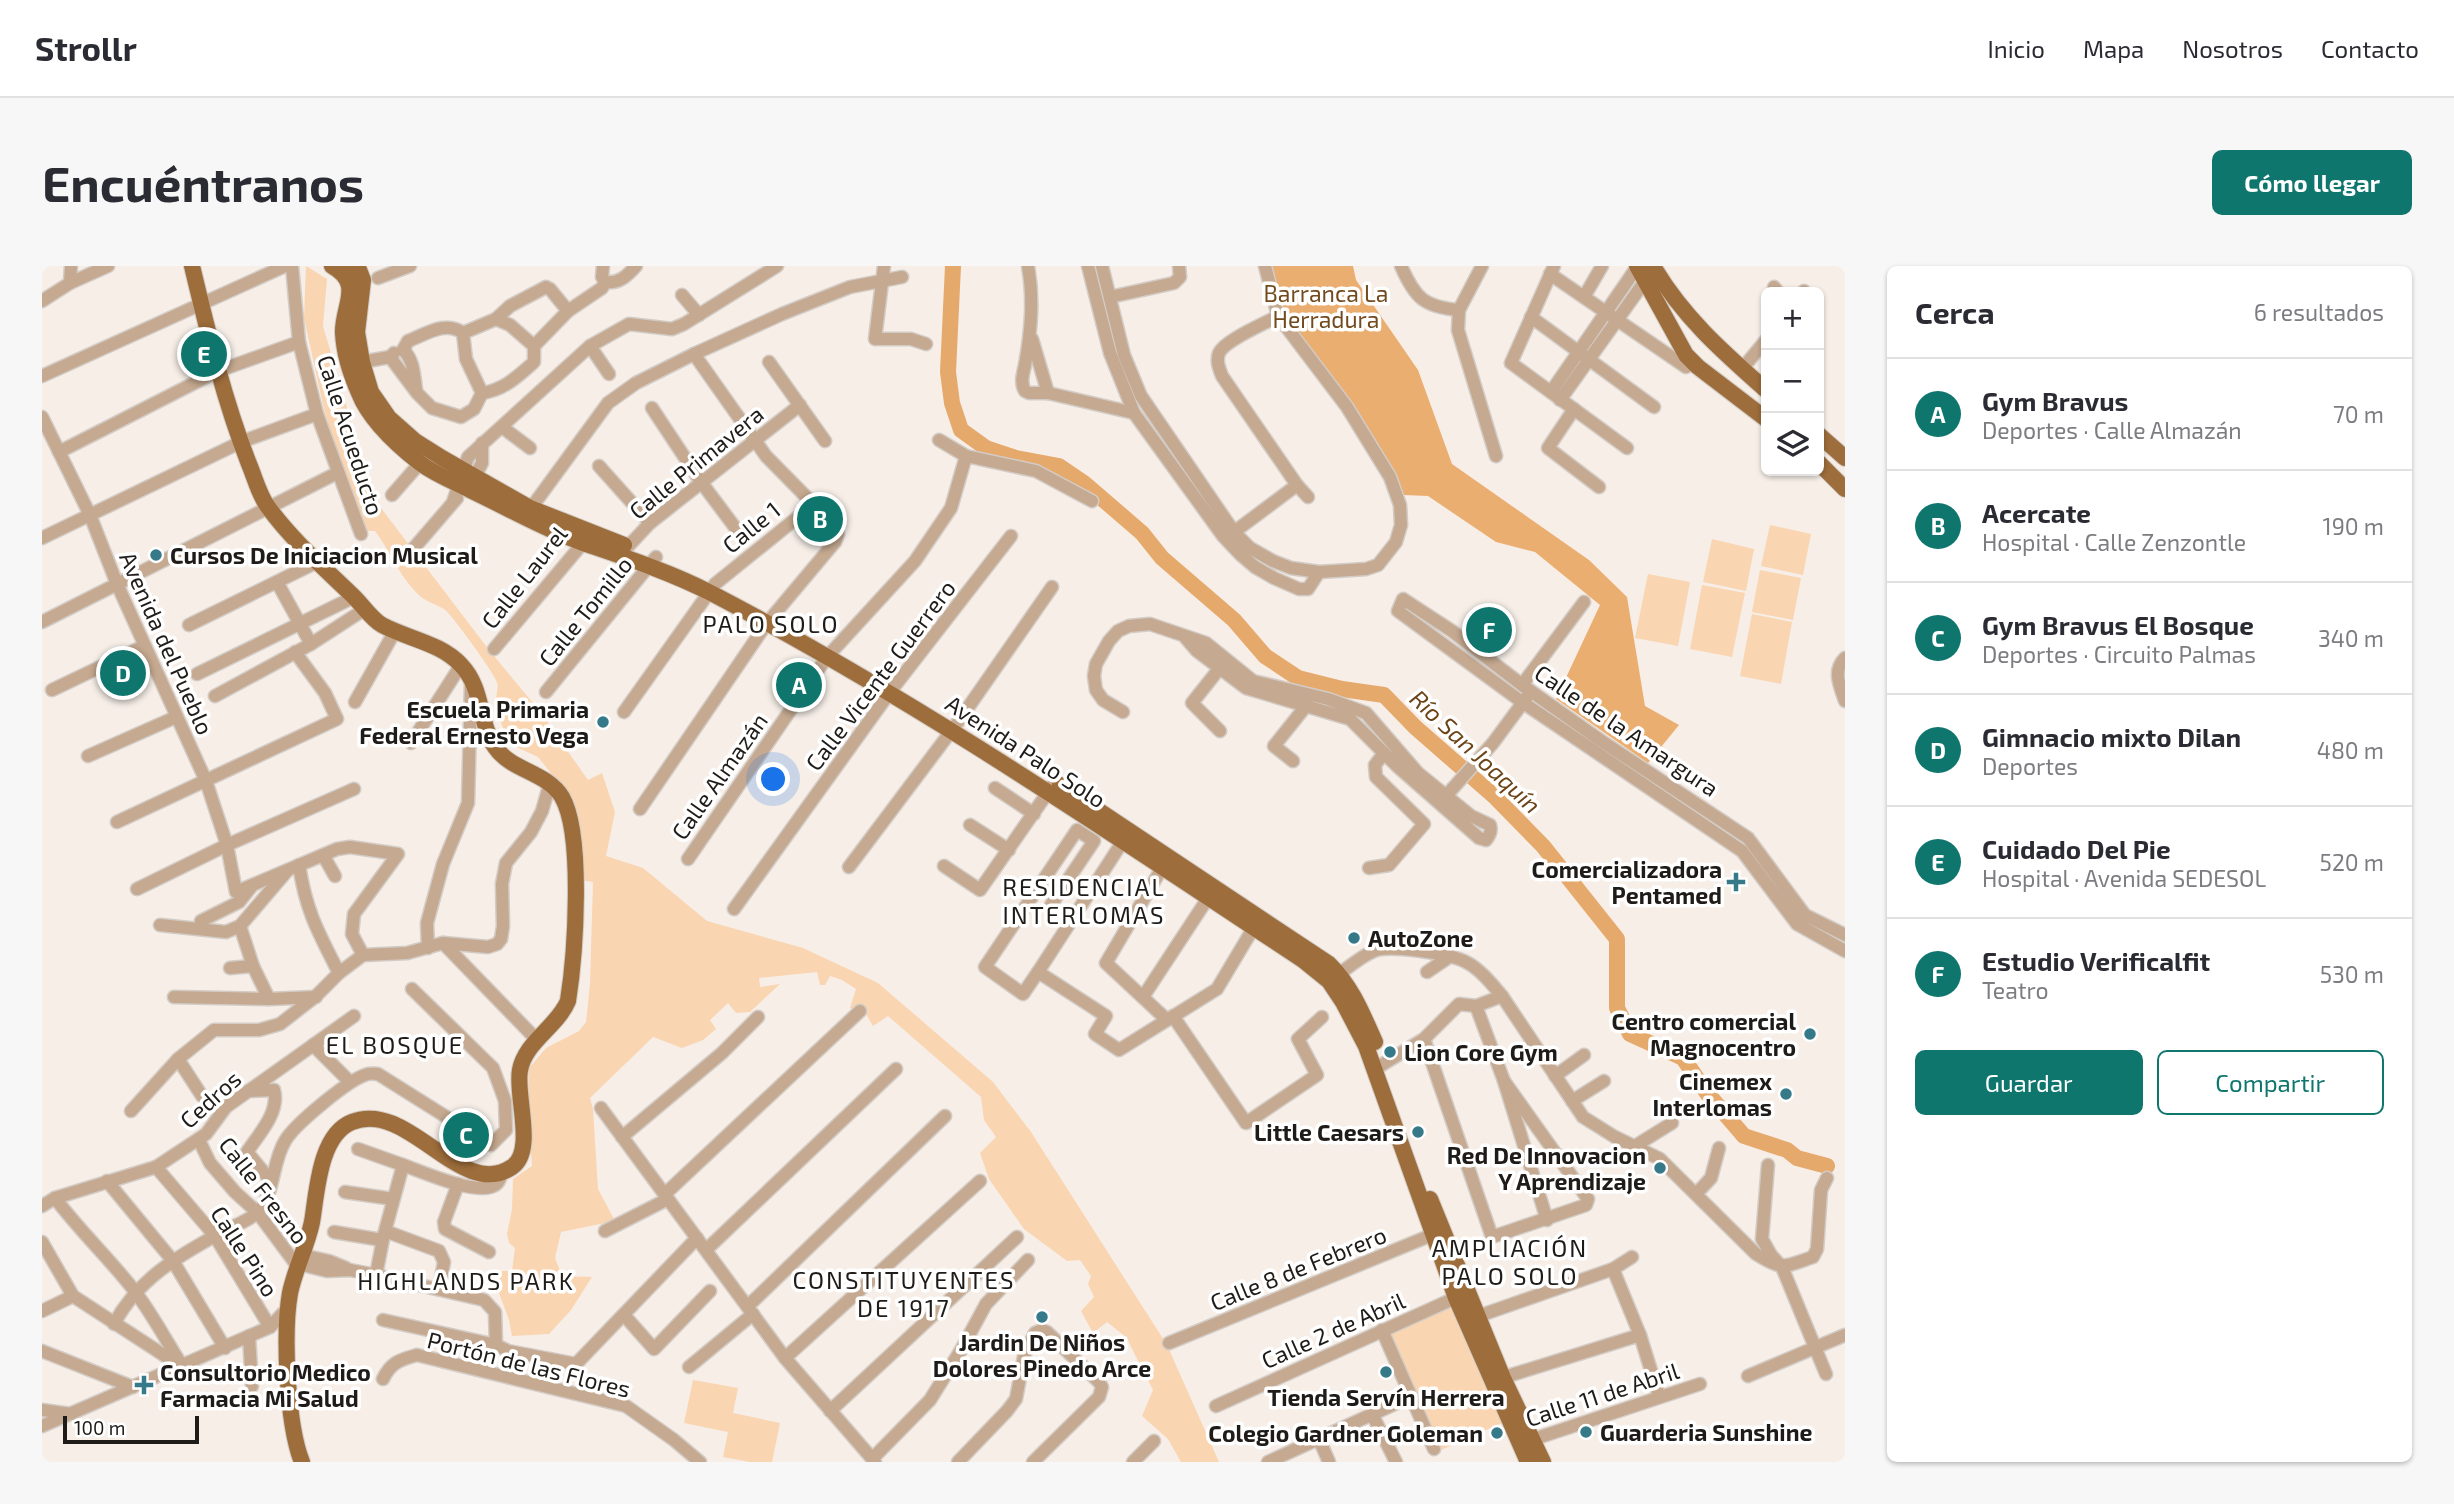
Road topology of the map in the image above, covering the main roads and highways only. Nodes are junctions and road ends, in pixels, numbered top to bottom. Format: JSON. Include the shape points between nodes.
{"nodes":[{"id":1,"x":192,"y":266,"type":"edge"},
{"id":2,"x":332,"y":266,"type":"edge"},
{"id":3,"x":354,"y":266,"type":"edge"},
{"id":4,"x":1653,"y":266,"type":"edge"},
{"id":5,"x":1640,"y":271,"type":"edge"},
{"id":6,"x":1697,"y":327,"type":"junction"},
{"id":7,"x":1678,"y":342,"type":"junction"},
{"id":8,"x":1717,"y":347,"type":"junction"},
{"id":9,"x":355,"y":364,"type":"junction"},
{"id":10,"x":1692,"y":367,"type":"junction"},
{"id":11,"x":1761,"y":386,"type":"edge"},
{"id":12,"x":1761,"y":415,"type":"edge"},
{"id":13,"x":1824,"y":439,"type":"edge"},
{"id":14,"x":1845,"y":458,"type":"edge"},
{"id":15,"x":1824,"y":468,"type":"edge"},
{"id":16,"x":466,"y":480,"type":"junction"},
{"id":17,"x":1845,"y":489,"type":"edge"},
{"id":18,"x":1052,"y":787,"type":"junction"},
{"id":19,"x":1335,"y":978,"type":"junction"},
{"id":20,"x":1525,"y":1442,"type":"junction"},
{"id":21,"x":302,"y":1462,"type":"edge"},
{"id":22,"x":1528,"y":1462,"type":"edge"},
{"id":23,"x":1543,"y":1462,"type":"edge"}],
"edges":[{"from":1,"to":21,"type":"main road","via":[[218,372],[268,508],[379,624],[447,653],[466,671],[480,697],[494,746],[506,760],[550,783],[562,797],[570,820],[576,878],[568,1001],[563,1014],[524,1056],[519,1081],[524,1137],[515,1166],[502,1173],[480,1173],[456,1164],[399,1125],[383,1120],[352,1122],[328,1146],[288,1308],[292,1425]]},
{"from":2,"to":9,"type":"main road","name":"Avenida Palo Solo","via":[[349,283],[343,331]]},
{"from":3,"to":9,"type":"main road","name":"Avenida Palo Solo","via":[[363,280]]},
{"from":4,"to":6,"type":"main road"},
{"from":5,"to":7,"type":"main road"},
{"from":6,"to":7,"type":"main road","via":[[1690,343]]},
{"from":6,"to":8,"type":"main road"},
{"from":7,"to":10,"type":"main road"},
{"from":8,"to":10,"type":"main road","via":[[1705,349]]},
{"from":8,"to":11,"type":"main road"},
{"from":9,"to":16,"type":"main road","name":"Avenida Palo Solo","via":[[389,418]]},
{"from":9,"to":16,"type":"main road","name":"Avenida Palo Solo","via":[[360,397],[380,427],[419,463]]},
{"from":10,"to":12,"type":"main road"},
{"from":13,"to":14,"type":"main road"},
{"from":15,"to":17,"type":"main road"},
{"from":16,"to":18,"type":"main road","name":"Avenida Palo Solo","via":[[527,513],[712,588],[893,688]]},
{"from":18,"to":19,"type":"main road","name":"Avenida Palo Solo","via":[[1314,952]]},
{"from":18,"to":19,"type":"main road","name":"Avenida Palo Solo","via":[[1088,827],[1123,841]]},
{"from":19,"to":20,"type":"main road","name":"Avenida Palo Solo","via":[[1359,1006],[1437,1233]]},
{"from":20,"to":22,"type":"main road","name":"Avenida Palo Solo"},
{"from":20,"to":23,"type":"main road","name":"Avenida Palo Solo"}]}
